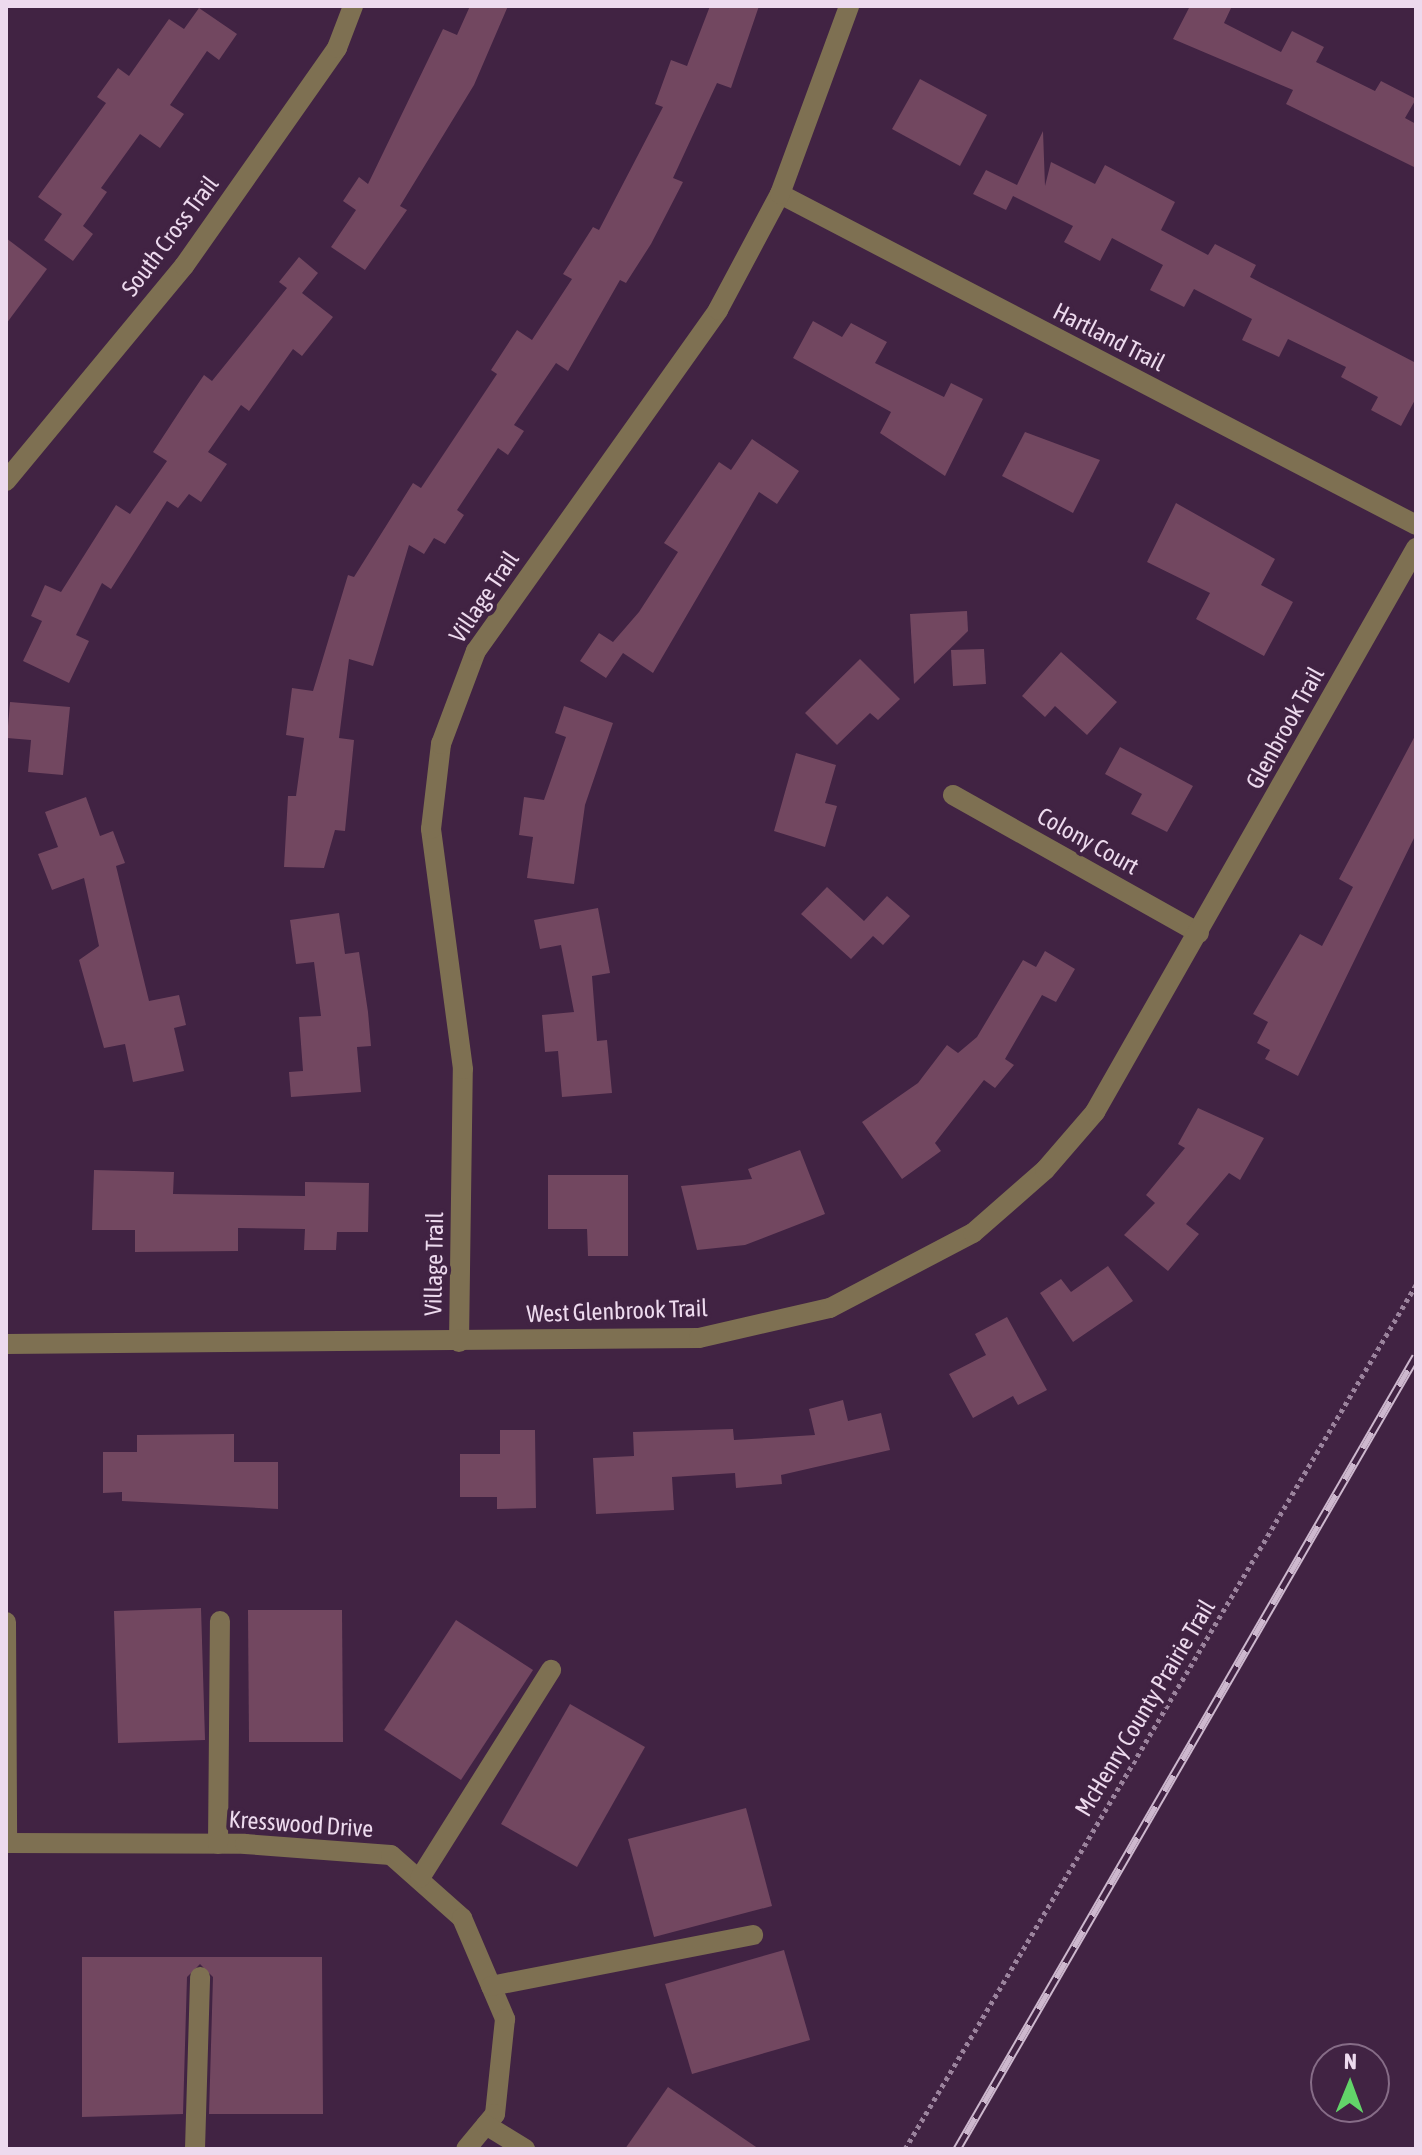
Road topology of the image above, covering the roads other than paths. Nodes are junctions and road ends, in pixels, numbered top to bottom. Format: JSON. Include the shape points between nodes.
{"nodes":[{"id":1,"x":353,"y":6,"type":"edge"},
{"id":2,"x":849,"y":6,"type":"edge"},
{"id":3,"x":780,"y":194,"type":"junction"},
{"id":4,"x":6,"y":481,"type":"edge"},
{"id":5,"x":1416,"y":525,"type":"edge"},
{"id":6,"x":1416,"y":548,"type":"edge"},
{"id":7,"x":953,"y":795,"type":"dead end"},
{"id":8,"x":1199,"y":933,"type":"junction"},
{"id":9,"x":459,"y":1342,"type":"junction"},
{"id":10,"x":6,"y":1344,"type":"edge"},
{"id":11,"x":220,"y":1621,"type":"dead end"},
{"id":12,"x":6,"y":1622,"type":"edge"},
{"id":13,"x":551,"y":1670,"type":"dead end"},
{"id":14,"x":6,"y":1843,"type":"edge"},
{"id":15,"x":218,"y":1844,"type":"junction"},
{"id":16,"x":420,"y":1878,"type":"junction"},
{"id":17,"x":753,"y":1935,"type":"dead end"},
{"id":18,"x":200,"y":1977,"type":"dead end"},
{"id":19,"x":491,"y":1986,"type":"junction"},
{"id":20,"x":486,"y":2125,"type":"junction"},
{"id":21,"x":195,"y":2149,"type":"edge"},
{"id":22,"x":466,"y":2149,"type":"edge"},
{"id":23,"x":525,"y":2149,"type":"edge"}],
"edges":[{"from":1,"to":4,"type":"street","name":"South Cross Trail","via":[[337,48],[184,266]]},
{"from":2,"to":3,"type":"street","name":"Village Trail"},
{"from":3,"to":5,"type":"street","name":"Hartland Trail"},
{"from":3,"to":9,"type":"street","name":"Village Trail","via":[[718,310],[476,651],[441,744],[431,829],[463,1069]]},
{"from":6,"to":8,"type":"street","name":"Glenbrook Trail"},
{"from":7,"to":8,"type":"street","name":"Colony Court"},
{"from":8,"to":9,"type":"street","name":"West Glenbrook Trail","via":[[1095,1112],[1045,1170],[973,1233],[830,1308],[699,1338]]},
{"from":9,"to":10,"type":"street","name":"West Glenbrook Trail"},
{"from":11,"to":15,"type":"street"},
{"from":12,"to":14,"type":"street"},
{"from":13,"to":16,"type":"street"},
{"from":14,"to":15,"type":"street","name":"Kresswood Drive"},
{"from":15,"to":16,"type":"street","name":"Kresswood Drive","via":[[391,1855]]},
{"from":16,"to":19,"type":"street","name":"Kresswood Drive","via":[[462,1918]]},
{"from":17,"to":19,"type":"street"},
{"from":18,"to":21,"type":"street"},
{"from":19,"to":20,"type":"street","name":"Kresswood Drive","via":[[505,2019],[495,2114]]},
{"from":20,"to":22,"type":"street","name":"Kresswood Drive"},
{"from":20,"to":23,"type":"street"}]}
